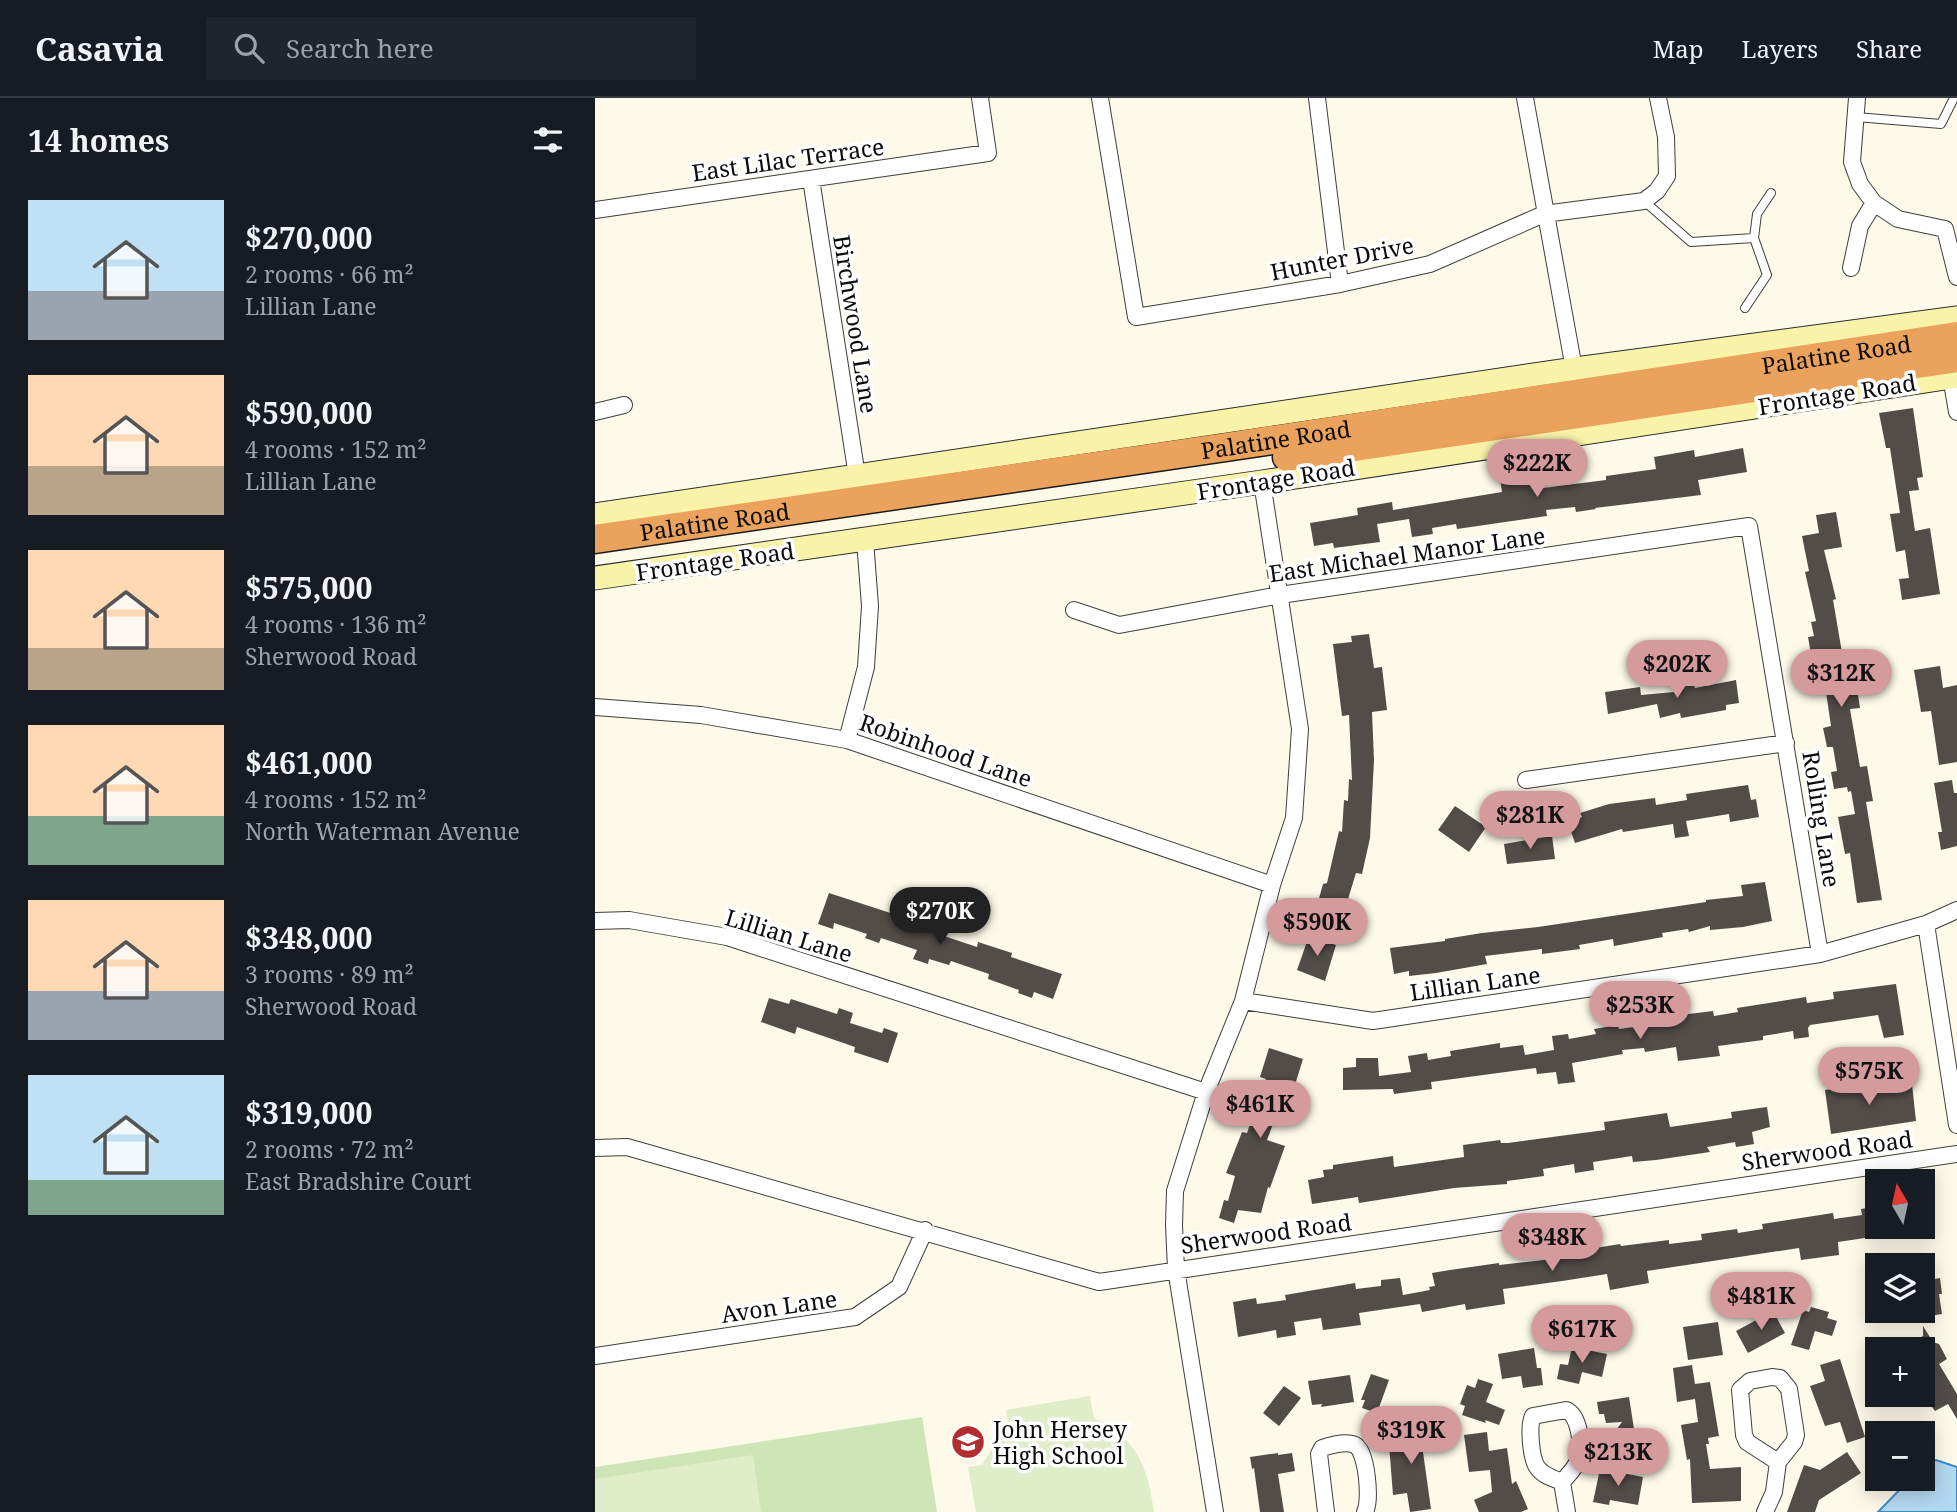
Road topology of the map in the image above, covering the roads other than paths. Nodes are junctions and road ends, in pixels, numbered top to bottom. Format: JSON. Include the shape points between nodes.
{"nodes":[{"id":1,"x":980,"y":98,"type":"edge"},
{"id":2,"x":1100,"y":98,"type":"edge"},
{"id":3,"x":1317,"y":98,"type":"edge"},
{"id":4,"x":1525,"y":98,"type":"edge"},
{"id":5,"x":1658,"y":98,"type":"edge"},
{"id":6,"x":1857,"y":98,"type":"edge"},
{"id":7,"x":1954,"y":98,"type":"edge"},
{"id":8,"x":1856,"y":117,"type":"junction"},
{"id":9,"x":811,"y":179,"type":"junction"},
{"id":10,"x":1771,"y":193,"type":"dead end"},
{"id":11,"x":1644,"y":201,"type":"junction"},
{"id":12,"x":1874,"y":203,"type":"junction"},
{"id":13,"x":595,"y":210,"type":"edge"},
{"id":14,"x":1544,"y":214,"type":"junction"},
{"id":15,"x":1951,"y":224,"type":"edge"},
{"id":16,"x":1754,"y":238,"type":"junction"},
{"id":17,"x":1851,"y":268,"type":"dead end"},
{"id":18,"x":1957,"y":277,"type":"edge"},
{"id":19,"x":1340,"y":284,"type":"junction"},
{"id":20,"x":1745,"y":308,"type":"dead end"},
{"id":21,"x":1957,"y":318,"type":"edge"},
{"id":22,"x":1957,"y":337,"type":"edge"},
{"id":23,"x":1574,"y":369,"type":"junction"},
{"id":24,"x":1956,"y":369,"type":"edge"},
{"id":25,"x":624,"y":405,"type":"dead end"},
{"id":26,"x":595,"y":412,"type":"edge"},
{"id":27,"x":1957,"y":412,"type":"edge"},
{"id":28,"x":857,"y":476,"type":"junction"},
{"id":29,"x":1262,"y":482,"type":"junction"},
{"id":30,"x":595,"y":515,"type":"edge"},
{"id":31,"x":1749,"y":526,"type":"joint"},
{"id":32,"x":595,"y":539,"type":"edge"},
{"id":33,"x":865,"y":540,"type":"junction"},
{"id":34,"x":595,"y":557,"type":"edge"},
{"id":35,"x":595,"y":578,"type":"edge"},
{"id":36,"x":1280,"y":595,"type":"junction"},
{"id":37,"x":1074,"y":610,"type":"dead end"},
{"id":38,"x":595,"y":707,"type":"edge"},
{"id":39,"x":846,"y":740,"type":"junction"},
{"id":40,"x":1786,"y":743,"type":"junction"},
{"id":41,"x":1527,"y":780,"type":"dead end"},
{"id":42,"x":1272,"y":885,"type":"junction"},
{"id":43,"x":1957,"y":910,"type":"edge"},
{"id":44,"x":595,"y":922,"type":"edge"},
{"id":45,"x":1926,"y":924,"type":"junction"},
{"id":46,"x":1820,"y":954,"type":"junction"},
{"id":47,"x":1243,"y":1002,"type":"junction"},
{"id":48,"x":1206,"y":1092,"type":"junction"},
{"id":49,"x":1957,"y":1125,"type":"edge"},
{"id":50,"x":595,"y":1148,"type":"edge"},
{"id":51,"x":1957,"y":1153,"type":"edge"},
{"id":52,"x":925,"y":1230,"type":"junction"},
{"id":53,"x":1176,"y":1269,"type":"junction"},
{"id":54,"x":595,"y":1356,"type":"edge"},
{"id":55,"x":1778,"y":1462,"type":"junction"},
{"id":56,"x":1562,"y":1482,"type":"junction"},
{"id":57,"x":1215,"y":1512,"type":"edge"},
{"id":58,"x":1326,"y":1512,"type":"edge"},
{"id":59,"x":1365,"y":1512,"type":"edge"},
{"id":60,"x":1567,"y":1512,"type":"edge"},
{"id":61,"x":1765,"y":1512,"type":"edge"}],
"edges":[{"from":1,"to":9,"type":"street","name":"East Lilac Terrace","via":[[988,153]]},
{"from":2,"to":19,"type":"street","name":"Hunter Drive","via":[[1136,317]]},
{"from":3,"to":19,"type":"street"},
{"from":4,"to":14,"type":"street"},
{"from":5,"to":11,"type":"street","via":[[1667,176]]},
{"from":6,"to":8,"type":"street"},
{"from":7,"to":8,"type":"lane","via":[[1941,124]]},
{"from":8,"to":12,"type":"street","via":[[1852,162]]},
{"from":9,"to":13,"type":"street","name":"East Lilac Terrace"},
{"from":9,"to":28,"type":"street","name":"Birchwood Lane"},
{"from":10,"to":16,"type":"lane","via":[[1757,214]]},
{"from":11,"to":14,"type":"street","name":"Hunter Drive"},
{"from":11,"to":16,"type":"lane","via":[[1691,242]]},
{"from":12,"to":15,"type":"street","via":[[1898,219]]},
{"from":12,"to":17,"type":"street","via":[[1860,226]]},
{"from":14,"to":19,"type":"street","name":"Hunter Drive","via":[[1430,264]]},
{"from":14,"to":23,"type":"street"},
{"from":15,"to":18,"type":"street"},
{"from":16,"to":20,"type":"lane","via":[[1767,275]]},
{"from":21,"to":23,"type":"street"},
{"from":22,"to":32,"type":"highway","name":"Palatine Road"},
{"from":23,"to":28,"type":"street"},
{"from":24,"to":27,"type":"street"},
{"from":24,"to":29,"type":"street","name":"Frontage Road"},
{"from":24,"to":34,"type":"highway","name":"Palatine Road","via":[[1835,376]]},
{"from":25,"to":26,"type":"street"},
{"from":28,"to":30,"type":"street"},
{"from":29,"to":33,"type":"street","name":"Frontage Road"},
{"from":29,"to":36,"type":"street"},
{"from":31,"to":36,"type":"street","name":"East Michael Manor Lane"},
{"from":31,"to":40,"type":"street","name":"Rolling Lane"},
{"from":33,"to":35,"type":"street","name":"Frontage Road"},
{"from":33,"to":39,"type":"street","via":[[870,606],[866,667]]},
{"from":36,"to":37,"type":"street","name":"East Michael Manor Lane","via":[[1119,625]]},
{"from":36,"to":42,"type":"street","via":[[1300,729],[1294,818]]},
{"from":38,"to":39,"type":"street","name":"Robinhood Lane","via":[[701,715]]},
{"from":39,"to":42,"type":"street","name":"Robinhood Lane"},
{"from":40,"to":41,"type":"street"},
{"from":40,"to":46,"type":"street","name":"Rolling Lane"},
{"from":42,"to":47,"type":"street"},
{"from":43,"to":45,"type":"street","name":"Lillian Lane"},
{"from":44,"to":48,"type":"street","name":"Lillian Lane","via":[[629,920],[727,937]]},
{"from":45,"to":46,"type":"street","name":"Lillian Lane"},
{"from":45,"to":49,"type":"street"},
{"from":46,"to":47,"type":"street","name":"Lillian Lane","via":[[1373,1021]]},
{"from":47,"to":48,"type":"street"},
{"from":48,"to":53,"type":"street","via":[[1175,1191]]},
{"from":50,"to":52,"type":"street","name":"Sherwood Road","via":[[627,1147]]},
{"from":51,"to":53,"type":"street","name":"Sherwood Road"},
{"from":52,"to":53,"type":"street","name":"Sherwood Road","via":[[1099,1282]]},
{"from":52,"to":54,"type":"street","name":"Avon Lane","via":[[899,1287],[856,1317]]},
{"from":53,"to":57,"type":"street"},
{"from":55,"to":55,"type":"street","via":[[1796,1435],[1789,1389],[1780,1378],[1750,1381],[1740,1390],[1744,1435],[1747,1442]]},
{"from":55,"to":61,"type":"street","via":[[1774,1492]]},
{"from":56,"to":56,"type":"street","via":[[1575,1467],[1581,1450],[1575,1417],[1566,1410],[1537,1414],[1530,1422],[1534,1461],[1545,1475]]},
{"from":56,"to":60,"type":"street"},
{"from":58,"to":59,"type":"street","via":[[1319,1454],[1322,1448],[1351,1443],[1362,1453],[1370,1500]]}]}
